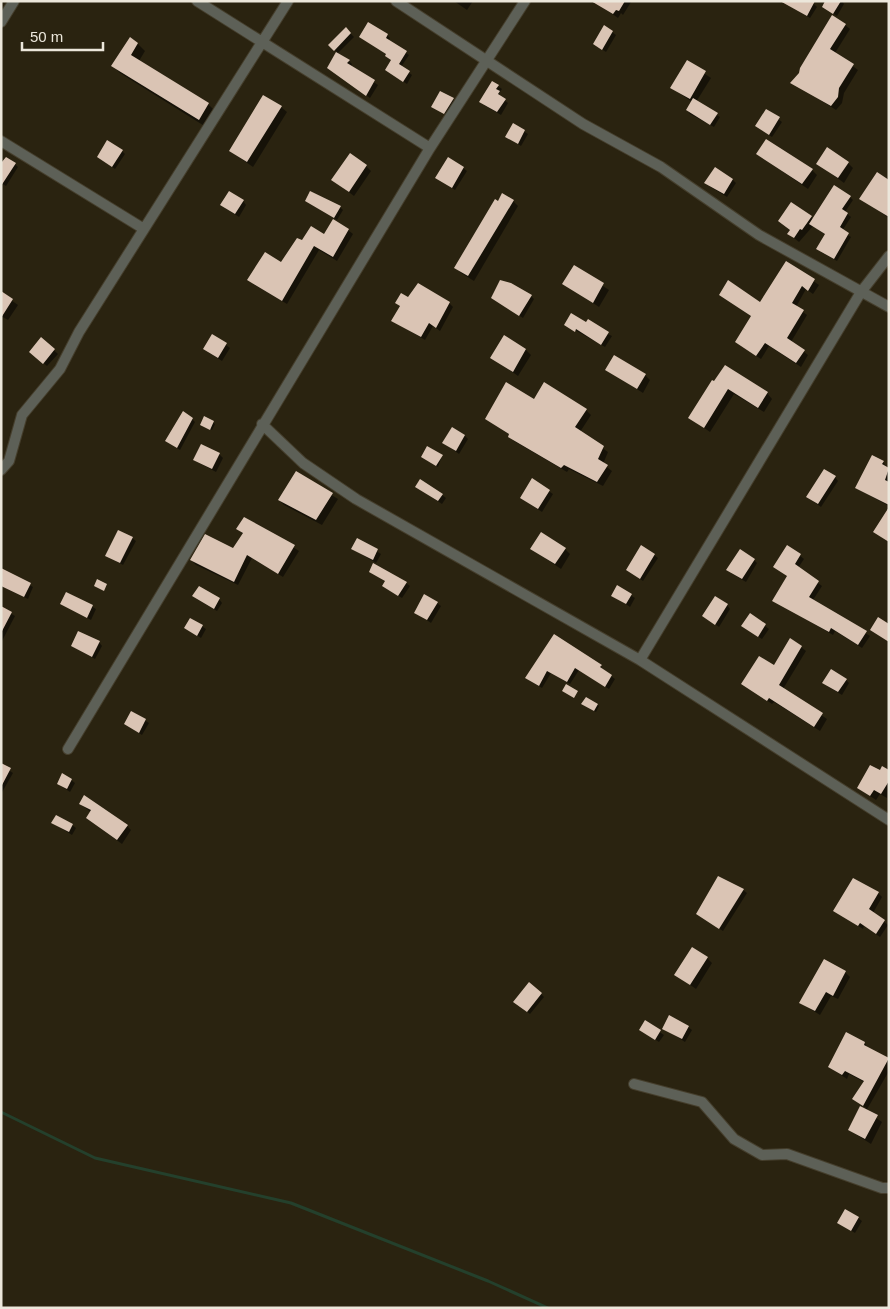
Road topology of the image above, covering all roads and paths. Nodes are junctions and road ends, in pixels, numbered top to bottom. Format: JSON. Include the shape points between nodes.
{"nodes":[{"id":1,"x":14,"y":1,"type":"edge"},
{"id":2,"x":196,"y":1,"type":"edge"},
{"id":3,"x":288,"y":1,"type":"edge"},
{"id":4,"x":396,"y":1,"type":"edge"},
{"id":5,"x":525,"y":1,"type":"edge"},
{"id":6,"x":1,"y":22,"type":"edge"},
{"id":7,"x":262,"y":42,"type":"junction"},
{"id":8,"x":486,"y":62,"type":"junction"},
{"id":9,"x":1,"y":141,"type":"edge"},
{"id":10,"x":430,"y":148,"type":"junction"},
{"id":11,"x":144,"y":228,"type":"junction"},
{"id":12,"x":889,"y":256,"type":"edge"},
{"id":13,"x":861,"y":292,"type":"junction"},
{"id":14,"x":889,"y":307,"type":"edge"},
{"id":15,"x":262,"y":424,"type":"junction"},
{"id":16,"x":1,"y":470,"type":"edge"},
{"id":17,"x":640,"y":660,"type":"junction"},
{"id":18,"x":68,"y":749,"type":"dead end"},
{"id":19,"x":889,"y":820,"type":"edge"},
{"id":20,"x":634,"y":1084,"type":"dead end"},
{"id":21,"x":889,"y":1188,"type":"edge"}],
"edges":[{"from":1,"to":6,"type":"street"},
{"from":2,"to":7,"type":"street"},
{"from":3,"to":7,"type":"street"},
{"from":4,"to":8,"type":"street"},
{"from":5,"to":8,"type":"street"},
{"from":7,"to":10,"type":"street"},
{"from":7,"to":11,"type":"street"},
{"from":8,"to":10,"type":"street"},
{"from":8,"to":13,"type":"street","via":[[582,124],[662,167],[759,234]]},
{"from":9,"to":11,"type":"street"},
{"from":10,"to":15,"type":"street"},
{"from":11,"to":16,"type":"street","via":[[79,332],[60,369],[22,415],[9,461]]},
{"from":12,"to":13,"type":"street"},
{"from":13,"to":14,"type":"street"},
{"from":13,"to":17,"type":"street"},
{"from":15,"to":17,"type":"street","via":[[303,463],[356,499]]},
{"from":15,"to":18,"type":"street"},
{"from":17,"to":19,"type":"street"},
{"from":20,"to":21,"type":"street","via":[[702,1102],[734,1138],[762,1155],[787,1154]]}]}
